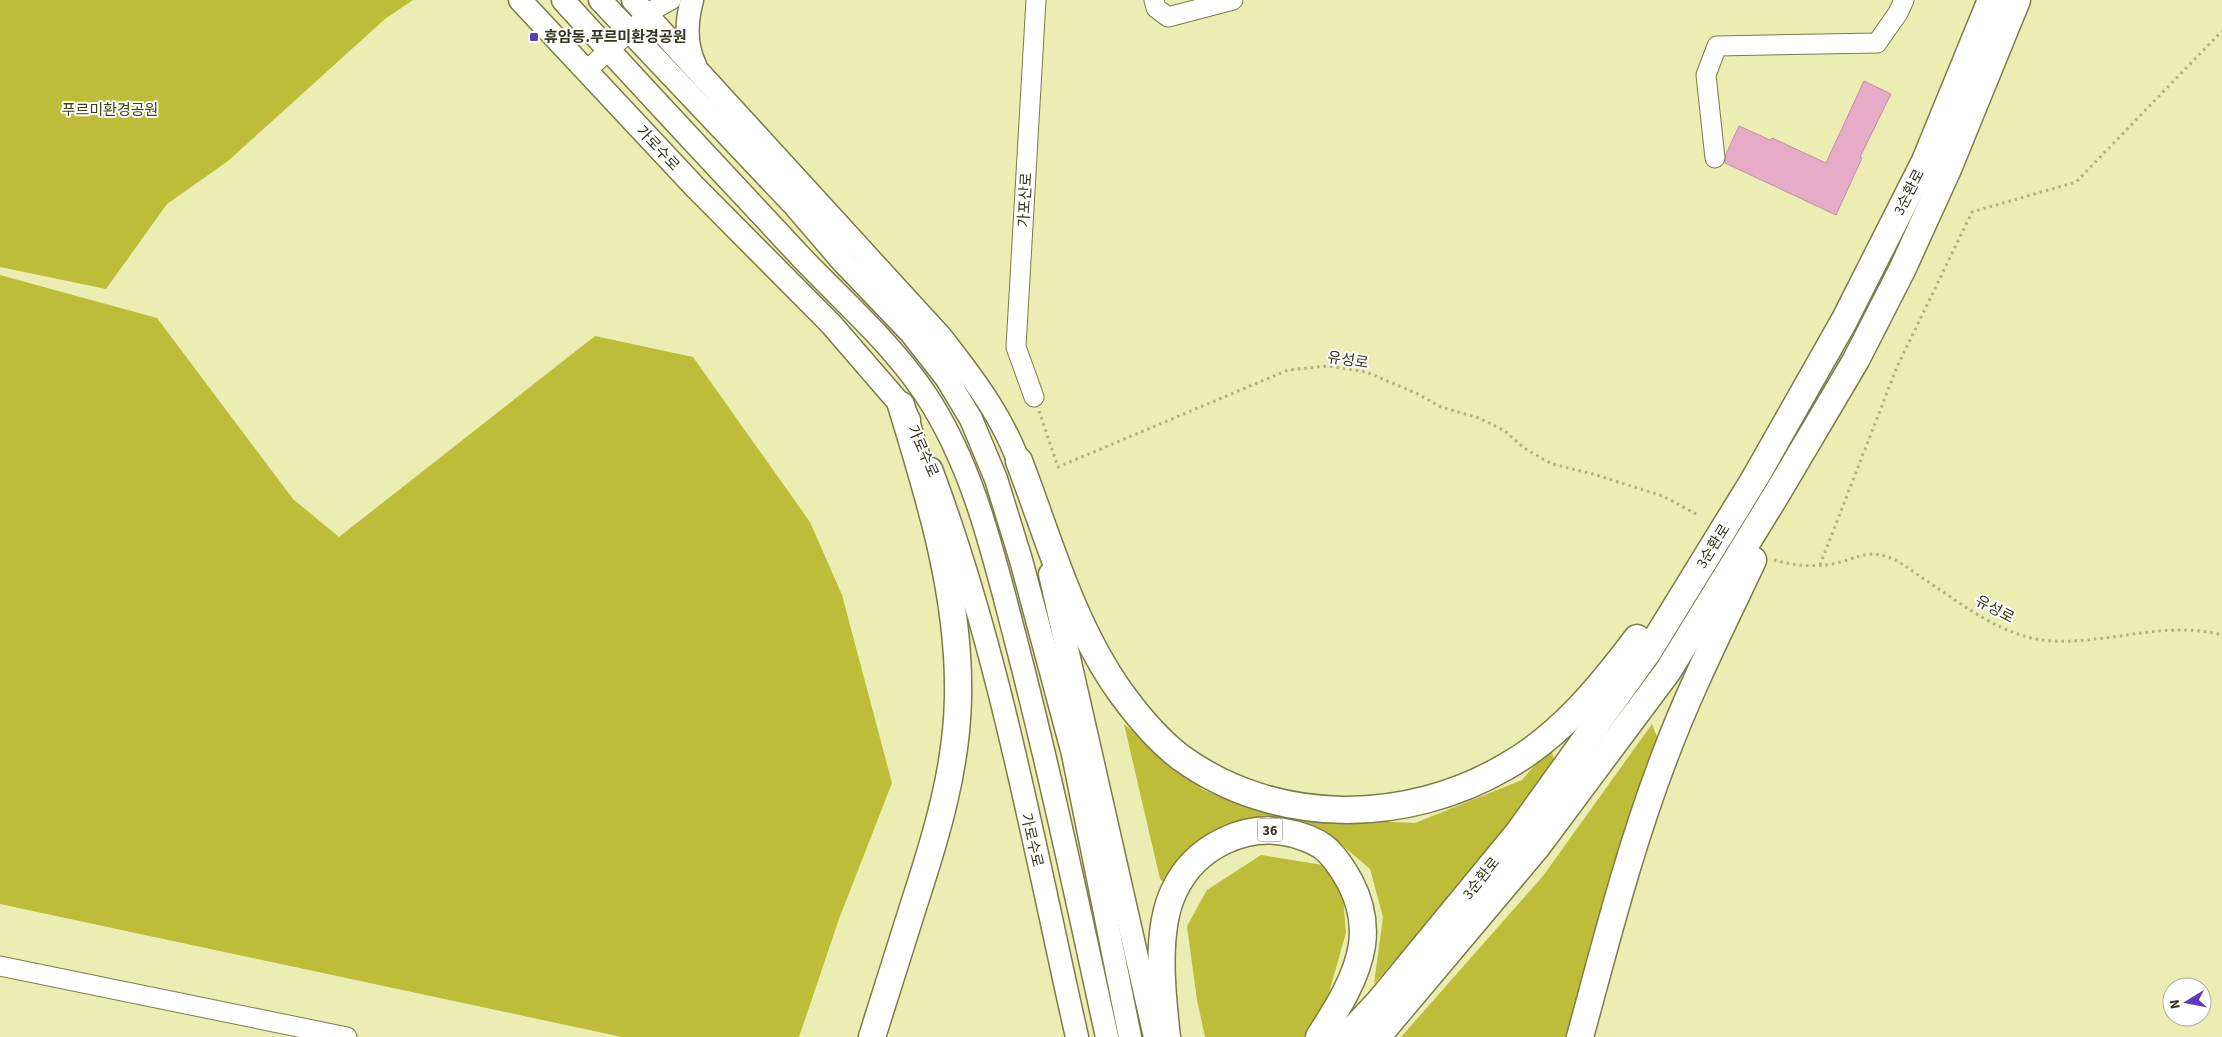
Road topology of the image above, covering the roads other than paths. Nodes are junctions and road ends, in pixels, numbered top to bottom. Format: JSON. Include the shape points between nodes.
{"nodes":[{"id":1,"x":520,"y":0,"type":"edge"},
{"id":2,"x":563,"y":0,"type":"edge"},
{"id":3,"x":600,"y":0,"type":"edge"},
{"id":4,"x":671,"y":0,"type":"edge"},
{"id":5,"x":692,"y":0,"type":"edge"},
{"id":6,"x":1036,"y":0,"type":"edge"},
{"id":7,"x":1154,"y":0,"type":"edge"},
{"id":8,"x":1233,"y":0,"type":"edge"},
{"id":9,"x":1904,"y":0,"type":"edge"},
{"id":10,"x":1991,"y":0,"type":"edge"},
{"id":11,"x":2017,"y":0,"type":"edge"},
{"id":12,"x":640,"y":8,"type":"edge"},
{"id":13,"x":630,"y":31,"type":"junction"},
{"id":14,"x":609,"y":50,"type":"junction"},
{"id":15,"x":586,"y":71,"type":"junction"},
{"id":16,"x":698,"y":72,"type":"junction"},
{"id":17,"x":1715,"y":158,"type":"dead end"},
{"id":18,"x":795,"y":206,"type":"junction"},
{"id":19,"x":788,"y":280,"type":"junction"},
{"id":20,"x":858,"y":314,"type":"junction"},
{"id":21,"x":1034,"y":397,"type":"road end"},
{"id":22,"x":902,"y":405,"type":"junction"},
{"id":23,"x":1814,"y":431,"type":"junction"},
{"id":24,"x":1019,"y":461,"type":"junction"},
{"id":25,"x":1755,"y":478,"type":"junction"},
{"id":26,"x":0,"y":966,"type":"edge"},
{"id":27,"x":347,"y":1037,"type":"edge"},
{"id":28,"x":872,"y":1037,"type":"edge"},
{"id":29,"x":1077,"y":1037,"type":"edge"},
{"id":30,"x":1107,"y":1037,"type":"edge"},
{"id":31,"x":1130,"y":1037,"type":"edge"},
{"id":32,"x":1156,"y":1037,"type":"edge"},
{"id":33,"x":1167,"y":1037,"type":"edge"},
{"id":34,"x":1319,"y":1037,"type":"edge"},
{"id":35,"x":1346,"y":1037,"type":"edge"},
{"id":36,"x":1377,"y":1037,"type":"edge"},
{"id":37,"x":1580,"y":1037,"type":"edge"}],
"edges":[{"from":1,"to":15,"type":"main road","name":"가로수로"},
{"from":2,"to":14,"type":"main road","name":"가로수로"},
{"from":3,"to":13,"type":"main road"},
{"from":4,"to":12,"type":"street"},
{"from":5,"to":16,"type":"main road","via":[[687,31],[690,56]]},
{"from":6,"to":21,"type":"street","name":"가포산로","via":[[1016,347]]},
{"from":7,"to":8,"type":"street","via":[[1156,8],[1168,17]]},
{"from":9,"to":17,"type":"street","via":[[1877,43],[1717,46],[1706,74]]},
{"from":10,"to":25,"type":"highway","name":"3순환로","via":[[1925,161],[1844,321]]},
{"from":11,"to":23,"type":"highway","name":"3순환로","via":[[1948,169],[1902,270],[1856,360]]},
{"from":12,"to":13,"type":"street"},
{"from":12,"to":16,"type":"main road"},
{"from":13,"to":14,"type":"street"},
{"from":13,"to":18,"type":"main road"},
{"from":14,"to":15,"type":"street"},
{"from":14,"to":20,"type":"main road","name":"가로수로"},
{"from":15,"to":19,"type":"main road","name":"가로수로"},
{"from":16,"to":18,"type":"main road"},
{"from":16,"to":24,"type":"main road","via":[[941,337],[967,370]]},
{"from":18,"to":31,"type":"main road","via":[[911,333],[947,378],[971,419],[996,479],[1021,560],[1072,754]]},
{"from":19,"to":20,"type":"main road"},
{"from":19,"to":22,"type":"main road","name":"가로수로"},
{"from":20,"to":22,"type":"main road"},
{"from":20,"to":30,"type":"main road","name":"가로수로","via":[[889,346],[925,393],[948,433],[969,481],[996,564],[1047,760]]},
{"from":22,"to":28,"type":"highway","via":[[942,552],[951,607],[958,697],[953,751],[940,821]]},
{"from":22,"to":29,"type":"main road","name":"가로수로","via":[[926,454],[947,511],[992,659]]},
{"from":23,"to":36,"type":"highway","name":"3순환로","via":[[1668,670],[1536,848]]},
{"from":23,"to":37,"type":"highway","via":[[1666,752],[1638,831]]},
{"from":24,"to":25,"type":"highway","via":[[1090,642],[1122,694],[1146,724],[1179,756],[1226,784],[1292,805],[1342,810],[1376,809],[1432,798],[1492,774],[1531,750],[1601,684]]},
{"from":24,"to":32,"type":"main road","via":[[1058,604]]},
{"from":25,"to":35,"type":"highway","name":"3순환로","via":[[1648,652],[1518,833],[1379,1002]]},
{"from":26,"to":27,"type":"street"},
{"from":33,"to":34,"type":"highway","number":"36","via":[[1162,948],[1173,892],[1191,866],[1211,848],[1259,830],[1297,835],[1327,850],[1341,867],[1358,902],[1362,935],[1358,962]]}]}
